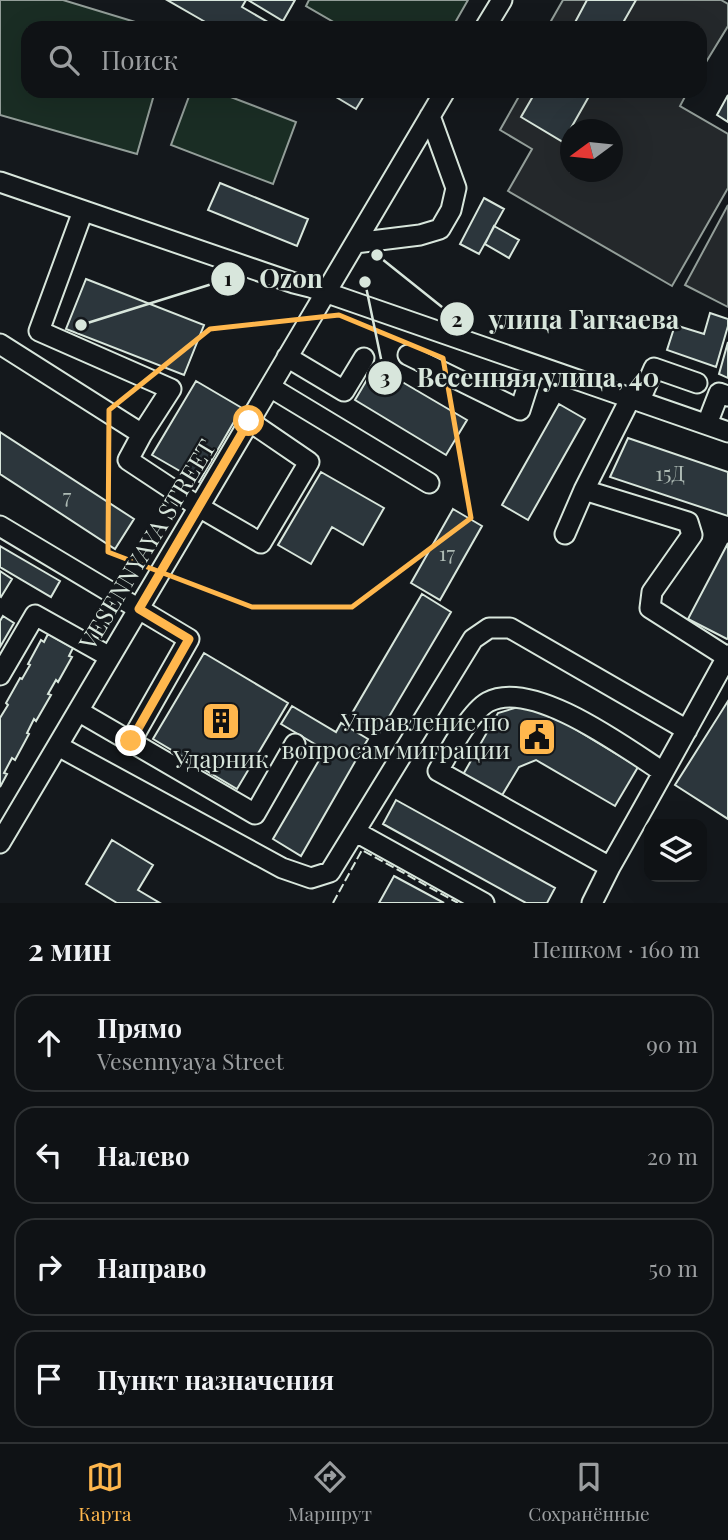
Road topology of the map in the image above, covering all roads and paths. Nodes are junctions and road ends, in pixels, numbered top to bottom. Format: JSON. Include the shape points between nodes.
{"nodes":[{"id":1,"x":502,"y":0,"type":"edge"},
{"id":2,"x":489,"y":21,"type":"edge"},
{"id":3,"x":441,"y":98,"type":"edge"},
{"id":4,"x":430,"y":116,"type":"junction"},
{"id":5,"x":0,"y":182,"type":"edge"},
{"id":6,"x":83,"y":211,"type":"junction"},
{"id":7,"x":355,"y":243,"type":"junction"},
{"id":8,"x":326,"y":294,"type":"junction"},
{"id":9,"x":0,"y":344,"type":"edge"},
{"id":10,"x":408,"y":355,"type":"dead end"},
{"id":11,"x":287,"y":356,"type":"junction"},
{"id":12,"x":364,"y":358,"type":"dead end"},
{"id":13,"x":534,"y":366,"type":"junction"},
{"id":14,"x":697,"y":383,"type":"dead end"},
{"id":15,"x":270,"y":387,"type":"junction"},
{"id":16,"x":728,"y":396,"type":"edge"},
{"id":17,"x":636,"y":398,"type":"junction"},
{"id":18,"x":249,"y":421,"type":"junction"},
{"id":19,"x":707,"y":424,"type":"junction"},
{"id":20,"x":728,"y":432,"type":"edge"},
{"id":21,"x":142,"y":434,"type":"junction"},
{"id":22,"x":429,"y":482,"type":"dead end"},
{"id":23,"x":584,"y":490,"type":"junction"},
{"id":24,"x":199,"y":507,"type":"junction"},
{"id":25,"x":0,"y":526,"type":"edge"},
{"id":26,"x":565,"y":534,"type":"dead end"},
{"id":27,"x":139,"y":609,"type":"junction"},
{"id":28,"x":727,"y":656,"type":"edge"},
{"id":29,"x":110,"y":657,"type":"junction"},
{"id":30,"x":0,"y":675,"type":"edge"},
{"id":31,"x":78,"y":710,"type":"junction"},
{"id":32,"x":687,"y":730,"type":"junction"},
{"id":33,"x":131,"y":741,"type":"junction"},
{"id":34,"x":295,"y":744,"type":"dead end"},
{"id":35,"x":58,"y":746,"type":"junction"},
{"id":36,"x":663,"y":772,"type":"junction"},
{"id":37,"x":356,"y":832,"type":"junction"},
{"id":38,"x":0,"y":844,"type":"edge"},
{"id":39,"x":610,"y":867,"type":"junction"},
{"id":40,"x":484,"y":903,"type":"edge"},
{"id":41,"x":592,"y":903,"type":"edge"}],
"edges":[{"from":1,"to":2,"type":"street"},
{"from":3,"to":4,"type":"street","name":"VESENNYAYA STREET"},
{"from":4,"to":7,"type":"street","name":"VESENNYAYA STREET"},
{"from":4,"to":7,"type":"street","via":[[456,188],[440,229]]},
{"from":5,"to":6,"type":"street"},
{"from":6,"to":8,"type":"street"},
{"from":6,"to":21,"type":"street","via":[[39,331],[172,389]]},
{"from":7,"to":8,"type":"street","name":"VESENNYAYA STREET"},
{"from":8,"to":11,"type":"street","name":"VESENNYAYA STREET"},
{"from":8,"to":13,"type":"street"},
{"from":9,"to":21,"type":"street"},
{"from":10,"to":13,"type":"street","via":[[520,410]]},
{"from":11,"to":12,"type":"street","via":[[344,391]]},
{"from":11,"to":15,"type":"street","name":"VESENNYAYA STREET"},
{"from":13,"to":17,"type":"street"},
{"from":14,"to":17,"type":"street","via":[[654,368]]},
{"from":15,"to":18,"type":"street","name":"VESENNYAYA STREET"},
{"from":15,"to":22,"type":"street"},
{"from":16,"to":19,"type":"street","via":[[719,393]]},
{"from":17,"to":19,"type":"street"},
{"from":17,"to":23,"type":"street"},
{"from":18,"to":24,"type":"street","name":"VESENNYAYA STREET"},
{"from":18,"to":24,"type":"street","via":[[309,462],[261,542]]},
{"from":19,"to":20,"type":"street"},
{"from":21,"to":24,"type":"street","via":[[128,460]]},
{"from":23,"to":26,"type":"street"},
{"from":23,"to":28,"type":"street","via":[[688,523],[692,535],[652,592],[650,608]]},
{"from":24,"to":27,"type":"street","name":"VESENNYAYA STREET"},
{"from":25,"to":27,"type":"street"},
{"from":27,"to":29,"type":"street","name":"VESENNYAYA STREET"},
{"from":27,"to":33,"type":"street","via":[[189,639]]},
{"from":28,"to":32,"type":"street"},
{"from":29,"to":30,"type":"street","via":[[35,615]]},
{"from":29,"to":31,"type":"street","name":"VESENNYAYA STREET"},
{"from":31,"to":33,"type":"street"},
{"from":31,"to":35,"type":"street","name":"VESENNYAYA STREET"},
{"from":32,"to":36,"type":"street"},
{"from":32,"to":37,"type":"street","via":[[510,628],[489,628],[473,639]]},
{"from":33,"to":34,"type":"street","via":[[255,814]]},
{"from":35,"to":37,"type":"street","via":[[282,868],[311,878],[330,872]]},
{"from":35,"to":38,"type":"street","name":"VESENNYAYA STREET"},
{"from":36,"to":39,"type":"street"},
{"from":36,"to":39,"type":"street","via":[[554,706],[520,697],[501,697],[476,711],[438,771]]},
{"from":37,"to":40,"type":"street"},
{"from":39,"to":41,"type":"street"}]}
